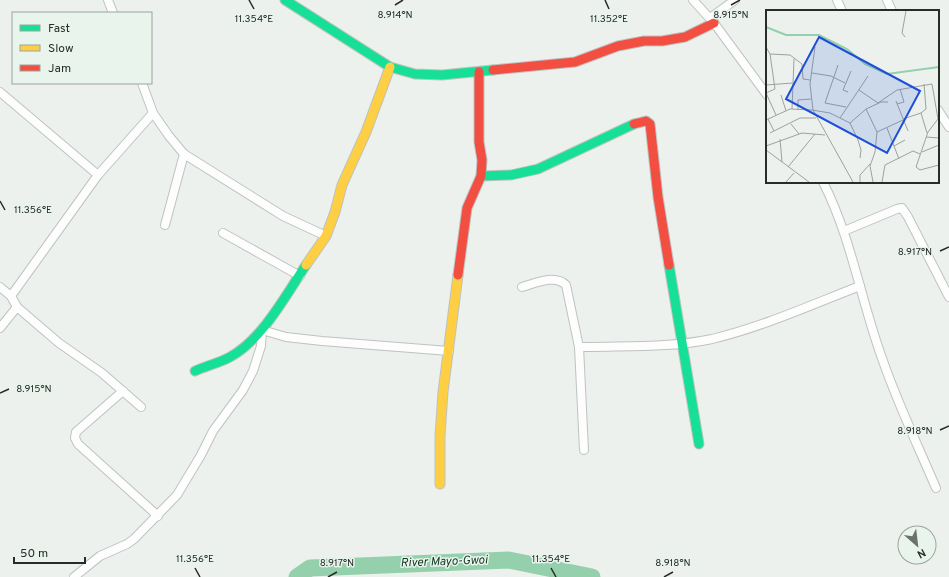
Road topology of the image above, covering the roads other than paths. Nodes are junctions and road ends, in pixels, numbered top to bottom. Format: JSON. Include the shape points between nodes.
{"nodes":[{"id":1,"x":108,"y":0,"type":"edge"},
{"id":2,"x":285,"y":0,"type":"edge"},
{"id":3,"x":693,"y":0,"type":"edge"},
{"id":4,"x":735,"y":0,"type":"edge"},
{"id":5,"x":837,"y":0,"type":"edge"},
{"id":6,"x":887,"y":0,"type":"edge"},
{"id":7,"x":842,"y":10,"type":"edge"},
{"id":8,"x":892,"y":10,"type":"edge"},
{"id":9,"x":113,"y":12,"type":"edge"},
{"id":10,"x":712,"y":20,"type":"junction"},
{"id":11,"x":390,"y":67,"type":"junction"},
{"id":12,"x":479,"y":72,"type":"junction"},
{"id":13,"x":142,"y":84,"type":"edge"},
{"id":14,"x":0,"y":92,"type":"edge"},
{"id":15,"x":766,"y":94,"type":"edge"},
{"id":16,"x":939,"y":112,"type":"edge"},
{"id":17,"x":153,"y":113,"type":"junction"},
{"id":18,"x":949,"y":127,"type":"edge"},
{"id":19,"x":184,"y":154,"type":"junction"},
{"id":20,"x":98,"y":174,"type":"junction"},
{"id":21,"x":481,"y":176,"type":"junction"},
{"id":22,"x":824,"y":183,"type":"edge"},
{"id":23,"x":165,"y":225,"type":"dead end"},
{"id":24,"x":844,"y":231,"type":"junction"},
{"id":25,"x":223,"y":233,"type":"dead end"},
{"id":26,"x":326,"y":236,"type":"junction"},
{"id":27,"x":300,"y":276,"type":"junction"},
{"id":28,"x":860,"y":286,"type":"junction"},
{"id":29,"x":0,"y":287,"type":"edge"},
{"id":30,"x":522,"y":287,"type":"dead end"},
{"id":31,"x":11,"y":296,"type":"junction"},
{"id":32,"x":949,"y":297,"type":"edge"},
{"id":33,"x":17,"y":306,"type":"junction"},
{"id":34,"x":0,"y":328,"type":"edge"},
{"id":35,"x":262,"y":330,"type":"junction"},
{"id":36,"x":682,"y":344,"type":"junction"},
{"id":37,"x":579,"y":347,"type":"junction"},
{"id":38,"x":449,"y":351,"type":"junction"},
{"id":39,"x":195,"y":371,"type":"dead end"},
{"id":40,"x":123,"y":391,"type":"junction"},
{"id":41,"x":141,"y":407,"type":"dead end"},
{"id":42,"x":699,"y":444,"type":"dead end"},
{"id":43,"x":584,"y":450,"type":"dead end"},
{"id":44,"x":440,"y":484,"type":"dead end"},
{"id":45,"x":936,"y":488,"type":"dead end"},
{"id":46,"x":158,"y":516,"type":"junction"},
{"id":47,"x":74,"y":577,"type":"edge"}],
"edges":[{"from":1,"to":9,"type":"street"},
{"from":2,"to":11,"type":"street"},
{"from":3,"to":10,"type":"street"},
{"from":4,"to":10,"type":"street"},
{"from":5,"to":7,"type":"street"},
{"from":6,"to":8,"type":"street"},
{"from":10,"to":12,"type":"street","via":[[699,31],[685,37],[618,46],[575,62]]},
{"from":10,"to":15,"type":"street"},
{"from":11,"to":12,"type":"street","via":[[415,74]]},
{"from":11,"to":26,"type":"street","via":[[366,132],[342,184]]},
{"from":12,"to":21,"type":"street"},
{"from":13,"to":17,"type":"street"},
{"from":14,"to":20,"type":"street"},
{"from":16,"to":18,"type":"street"},
{"from":17,"to":19,"type":"street"},
{"from":17,"to":20,"type":"street"},
{"from":19,"to":23,"type":"street"},
{"from":19,"to":26,"type":"street","via":[[283,216]]},
{"from":20,"to":31,"type":"street"},
{"from":21,"to":36,"type":"street","via":[[511,175],[538,169],[638,122],[646,121],[650,124],[658,197]]},
{"from":21,"to":38,"type":"street","via":[[467,208]]},
{"from":22,"to":24,"type":"street"},
{"from":24,"to":28,"type":"street"},
{"from":24,"to":32,"type":"street","via":[[902,208]]},
{"from":25,"to":27,"type":"street"},
{"from":26,"to":27,"type":"street"},
{"from":27,"to":35,"type":"street"},
{"from":28,"to":36,"type":"street","via":[[750,328],[712,339]]},
{"from":28,"to":45,"type":"street","via":[[882,361]]},
{"from":29,"to":31,"type":"street"},
{"from":30,"to":37,"type":"street","via":[[555,279],[566,285]]},
{"from":31,"to":33,"type":"street"},
{"from":33,"to":34,"type":"street"},
{"from":33,"to":40,"type":"street"},
{"from":35,"to":38,"type":"street","via":[[286,337]]},
{"from":35,"to":39,"type":"street","via":[[230,358]]},
{"from":35,"to":46,"type":"street","via":[[261,346],[253,371],[243,390],[213,432],[198,462],[176,496]]},
{"from":36,"to":37,"type":"street"},
{"from":36,"to":42,"type":"street"},
{"from":37,"to":43,"type":"street"},
{"from":38,"to":44,"type":"street","via":[[440,436]]},
{"from":40,"to":41,"type":"street"},
{"from":40,"to":46,"type":"street","via":[[76,432],[75,438],[78,444]]},
{"from":46,"to":47,"type":"street","via":[[134,540],[100,556]]}]}
